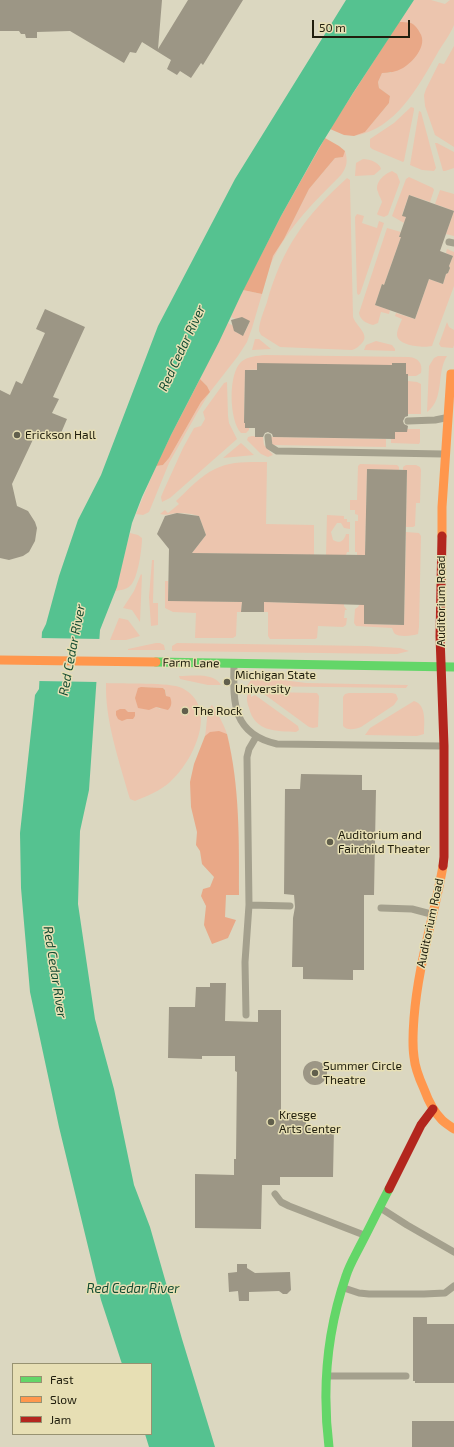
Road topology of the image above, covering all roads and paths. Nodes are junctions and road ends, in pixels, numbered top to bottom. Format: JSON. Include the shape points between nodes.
{"nodes":[{"id":1,"x":453,"y":371,"type":"edge"},
{"id":2,"x":449,"y":417,"type":"junction"},
{"id":3,"x":408,"y":421,"type":"dead end"},
{"id":4,"x":268,"y":437,"type":"dead end"},
{"id":5,"x":445,"y":455,"type":"junction"},
{"id":6,"x":0,"y":660,"type":"edge"},
{"id":7,"x":234,"y":663,"type":"junction"},
{"id":8,"x":441,"y":668,"type":"junction"},
{"id":9,"x":454,"y":668,"type":"edge"},
{"id":10,"x":256,"y":737,"type":"junction"},
{"id":11,"x":444,"y":746,"type":"junction"},
{"id":12,"x":249,"y":905,"type":"junction"},
{"id":13,"x":290,"y":906,"type":"dead end"},
{"id":14,"x":382,"y":908,"type":"dead end"},
{"id":15,"x":434,"y":914,"type":"junction"},
{"id":16,"x":246,"y":1015,"type":"dead end"},
{"id":17,"x":434,"y":1109,"type":"junction"},
{"id":18,"x":454,"y":1130,"type":"edge"},
{"id":19,"x":275,"y":1194,"type":"dead end"},
{"id":20,"x":380,"y":1208,"type":"junction"},
{"id":21,"x":366,"y":1236,"type":"junction"},
{"id":22,"x":454,"y":1252,"type":"edge"},
{"id":23,"x":454,"y":1286,"type":"edge"},
{"id":24,"x":342,"y":1287,"type":"junction"},
{"id":25,"x":327,"y":1376,"type":"junction"},
{"id":26,"x":406,"y":1376,"type":"dead end"},
{"id":27,"x":329,"y":1447,"type":"edge"}],
"edges":[{"from":1,"to":2,"type":"street","name":"Auditorium Road"},
{"from":2,"to":3,"type":"lane"},
{"from":2,"to":5,"type":"street","name":"Auditorium Road"},
{"from":4,"to":5,"type":"lane","via":[[269,446],[277,451]]},
{"from":5,"to":8,"type":"street","name":"Auditorium Road","via":[[442,507]]},
{"from":6,"to":7,"type":"street","name":"Farm Lane"},
{"from":7,"to":8,"type":"street","name":"Farm Lane"},
{"from":7,"to":10,"type":"lane","via":[[236,712]]},
{"from":8,"to":9,"type":"street","name":"Farm Lane"},
{"from":8,"to":11,"type":"street","name":"Auditorium Road"},
{"from":10,"to":11,"type":"lane","via":[[277,744]]},
{"from":10,"to":12,"type":"lane","via":[[247,757]]},
{"from":11,"to":15,"type":"street","name":"Auditorium Road","via":[[444,857]]},
{"from":12,"to":13,"type":"lane"},
{"from":12,"to":16,"type":"lane"},
{"from":14,"to":15,"type":"lane","via":[[412,909]]},
{"from":15,"to":17,"type":"street","name":"Auditorium Road","via":[[417,986],[413,1017],[414,1057],[418,1075]]},
{"from":17,"to":18,"type":"street","name":"Auditorium Road"},
{"from":17,"to":20,"type":"street","via":[[421,1125]]},
{"from":19,"to":21,"type":"lane","via":[[288,1206]]},
{"from":20,"to":21,"type":"street"},
{"from":20,"to":22,"type":"lane"},
{"from":21,"to":24,"type":"street"},
{"from":23,"to":24,"type":"lane","via":[[445,1292],[424,1294],[369,1294]]},
{"from":24,"to":25,"type":"street","via":[[330,1342]]},
{"from":25,"to":26,"type":"lane"},
{"from":25,"to":27,"type":"street"}]}
